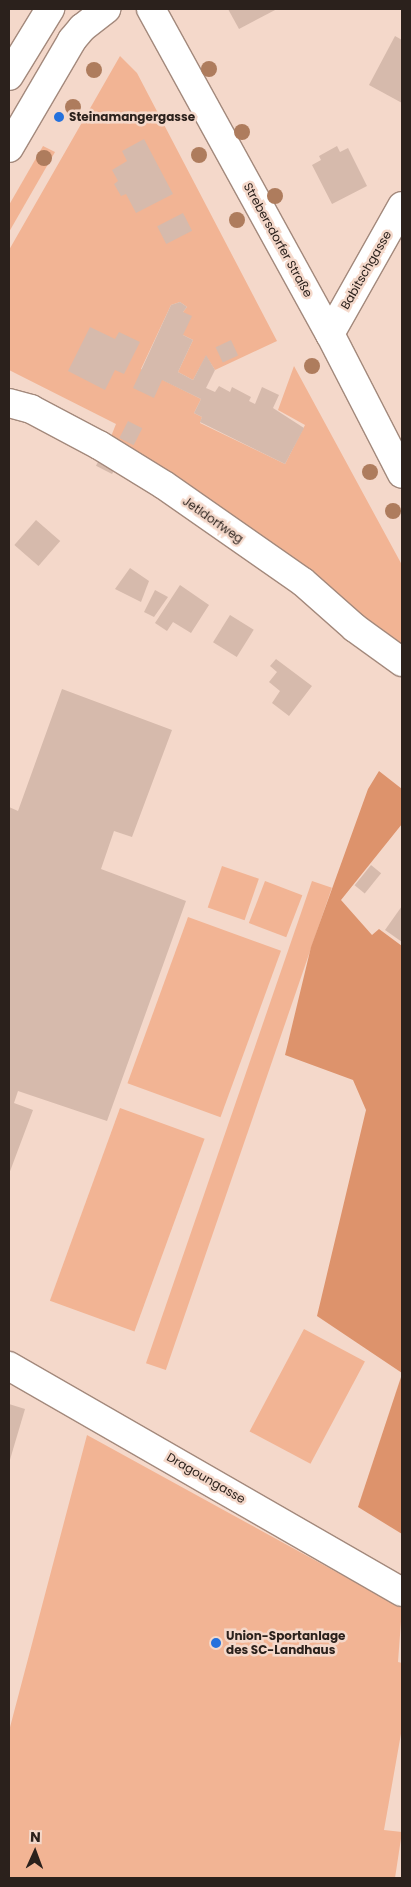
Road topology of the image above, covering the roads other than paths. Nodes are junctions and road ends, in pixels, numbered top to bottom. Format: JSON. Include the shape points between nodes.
{"nodes":[{"id":1,"x":50,"y":9,"type":"edge"},
{"id":2,"x":106,"y":9,"type":"edge"},
{"id":3,"x":151,"y":9,"type":"edge"},
{"id":4,"x":9,"y":76,"type":"edge"},
{"id":5,"x":9,"y":148,"type":"edge"},
{"id":6,"x":402,"y":206,"type":"edge"},
{"id":7,"x":330,"y":334,"type":"junction"},
{"id":8,"x":9,"y":403,"type":"edge"},
{"id":9,"x":402,"y":474,"type":"edge"},
{"id":10,"x":402,"y":662,"type":"edge"},
{"id":11,"x":9,"y":1366,"type":"edge"},
{"id":12,"x":402,"y":1592,"type":"edge"}],
"edges":[{"from":1,"to":4,"type":"street"},
{"from":2,"to":5,"type":"street","via":[[72,40]]},
{"from":3,"to":7,"type":"street","name":"Strebersdorfer Straße"},
{"from":6,"to":7,"type":"street","name":"Babitschgasse"},
{"from":7,"to":9,"type":"street","name":"Strebersdorfer Straße"},
{"from":8,"to":10,"type":"street","name":"Jetldorfweg","via":[[31,409],[99,445],[164,486],[302,582],[355,628]]},
{"from":11,"to":12,"type":"street","name":"Dragoungasse"}]}
